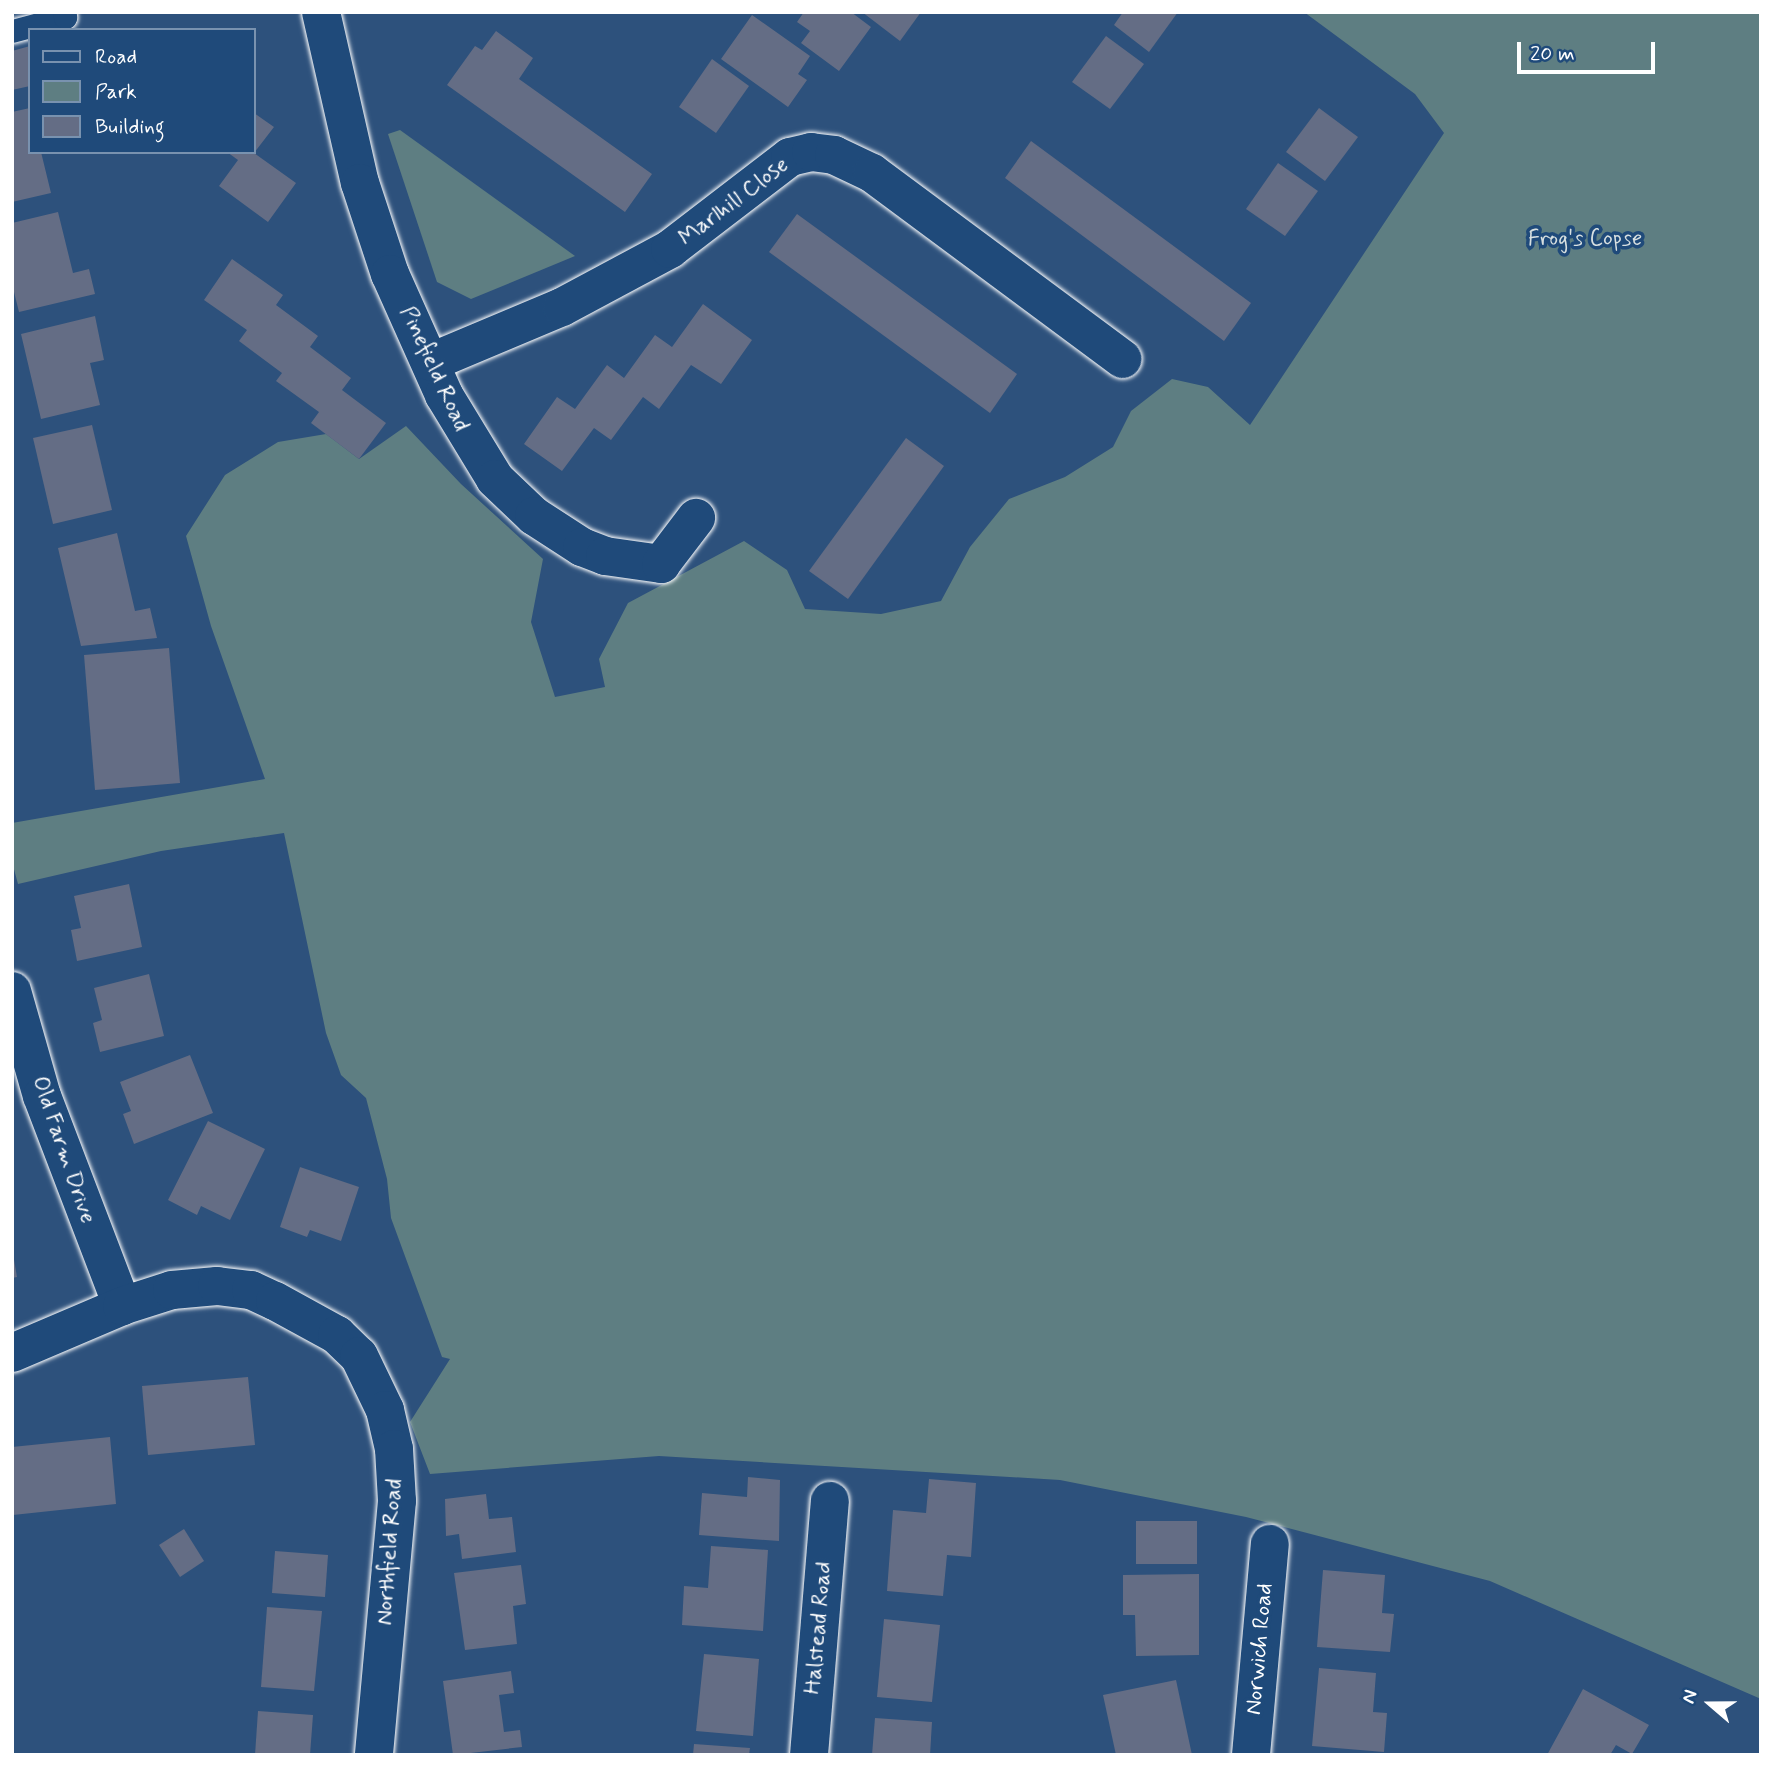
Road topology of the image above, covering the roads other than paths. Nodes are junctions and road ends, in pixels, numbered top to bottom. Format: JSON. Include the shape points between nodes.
{"nodes":[{"id":1,"x":64,"y":12,"type":"edge"},
{"id":2,"x":321,"y":12,"type":"edge"},
{"id":3,"x":12,"y":31,"type":"edge"},
{"id":4,"x":1122,"y":359,"type":"dead end"},
{"id":5,"x":431,"y":362,"type":"junction"},
{"id":6,"x":696,"y":518,"type":"dead end"},
{"id":7,"x":12,"y":991,"type":"edge"},
{"id":8,"x":122,"y":1306,"type":"junction"},
{"id":9,"x":12,"y":1353,"type":"edge"},
{"id":10,"x":830,"y":1502,"type":"dead end"},
{"id":11,"x":1270,"y":1544,"type":"dead end"},
{"id":12,"x":374,"y":1755,"type":"edge"},
{"id":13,"x":809,"y":1755,"type":"edge"},
{"id":14,"x":1251,"y":1755,"type":"edge"}],
"edges":[{"from":1,"to":3,"type":"lane","via":[[65,17]]},
{"from":2,"to":5,"type":"street","name":"Pinefield Road","via":[[360,183],[390,274]]},
{"from":4,"to":5,"type":"street","name":"Marlhill Close","via":[[872,173],[834,155],[811,152],[790,157],[670,249],[562,307]]},
{"from":5,"to":6,"type":"street","name":"Pinefield Road","via":[[466,437],[495,479],[534,516],[582,547],[605,556],[661,564]]},
{"from":7,"to":8,"type":"street","name":"Old Farm Drive","via":[[51,1122]]},
{"from":8,"to":9,"type":"street","name":"Northfield Road"},
{"from":8,"to":12,"type":"street","name":"Northfield Road","via":[[172,1290],[217,1286],[250,1290],[337,1335],[359,1356],[385,1410],[394,1449],[397,1501]]},
{"from":10,"to":13,"type":"street","name":"Halstead Road"},
{"from":11,"to":14,"type":"street","name":"Norwich Road"}]}
